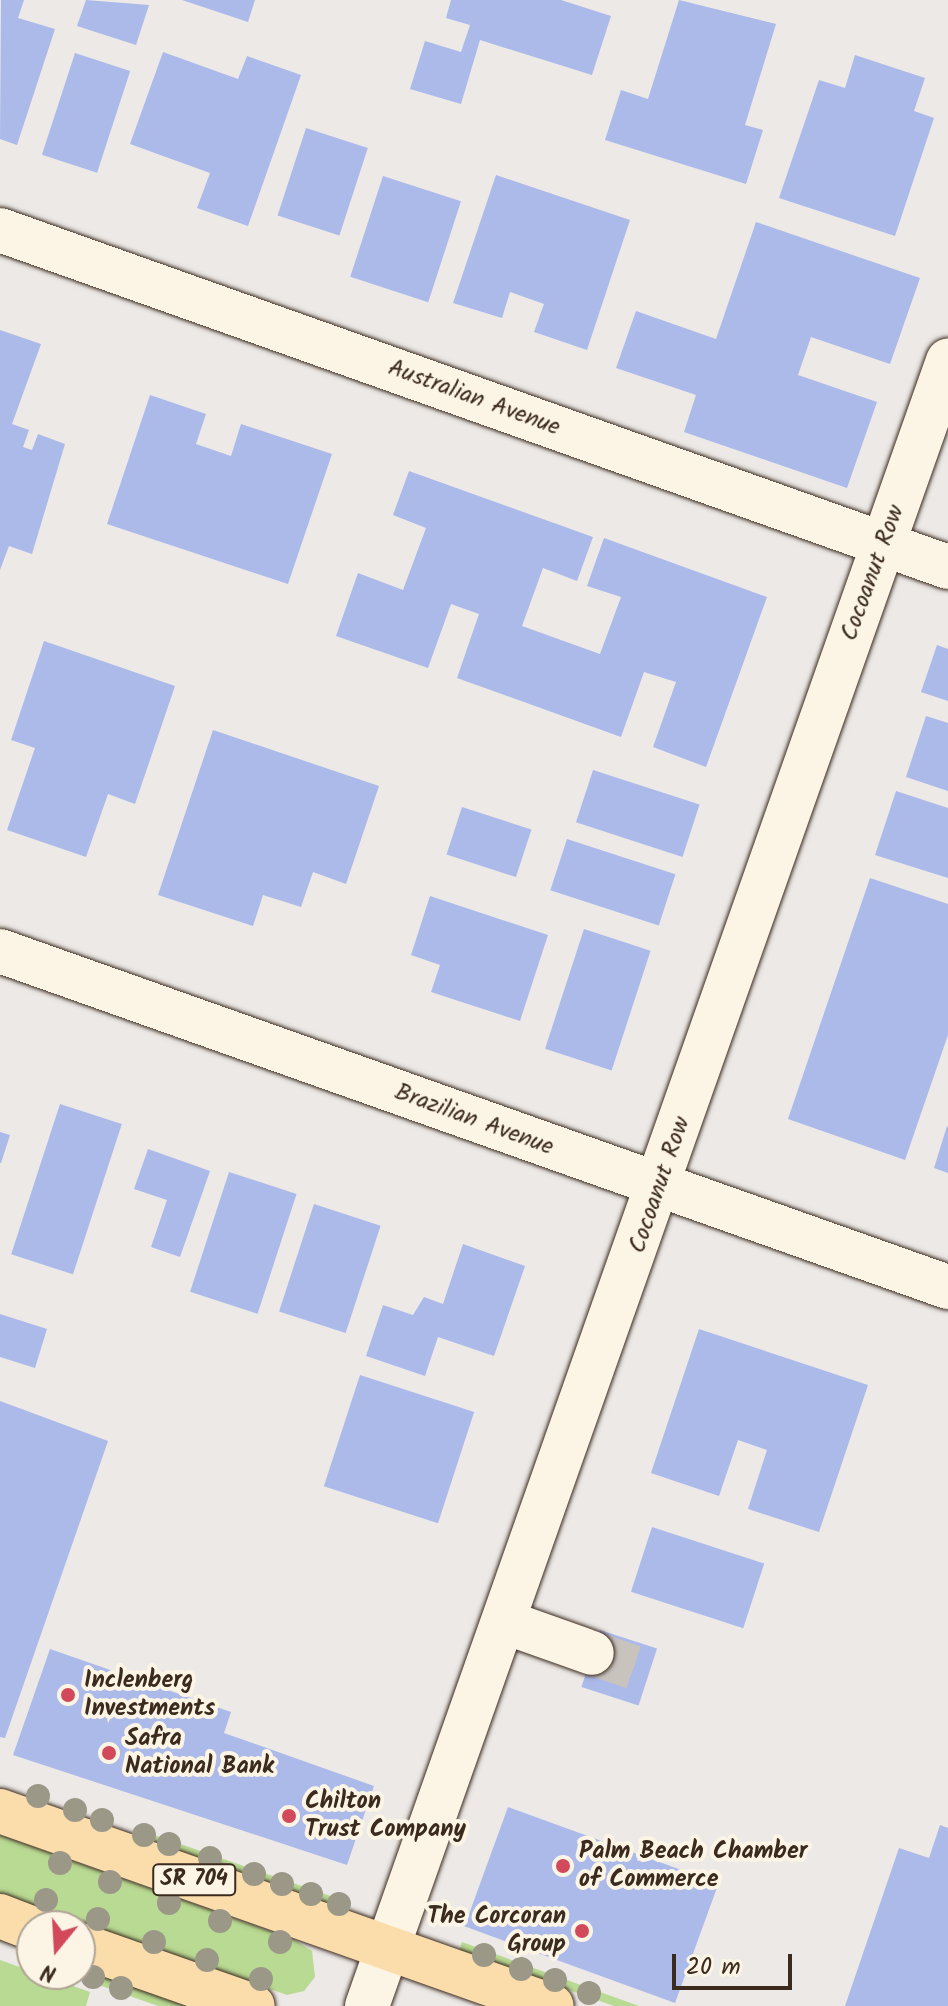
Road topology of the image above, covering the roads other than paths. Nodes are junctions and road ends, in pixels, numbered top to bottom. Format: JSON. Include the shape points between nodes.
{"nodes":[{"id":1,"x":0,"y":230,"type":"edge"},
{"id":2,"x":948,"y":361,"type":"edge"},
{"id":3,"x":884,"y":544,"type":"junction"},
{"id":4,"x":948,"y":567,"type":"edge"},
{"id":5,"x":0,"y":951,"type":"edge"},
{"id":6,"x":660,"y":1186,"type":"junction"},
{"id":7,"x":948,"y":1287,"type":"edge"},
{"id":8,"x":505,"y":1622,"type":"junction"},
{"id":9,"x":592,"y":1653,"type":"tunnel mouth"},
{"id":10,"x":0,"y":1811,"type":"edge"},
{"id":11,"x":388,"y":1947,"type":"junction"},
{"id":12,"x":96,"y":1951,"type":"edge"},
{"id":13,"x":253,"y":2006,"type":"edge"},
{"id":14,"x":367,"y":2006,"type":"edge"},
{"id":15,"x":552,"y":2006,"type":"edge"}],
"edges":[{"from":1,"to":3,"type":"street","name":"Australian Avenue"},
{"from":2,"to":3,"type":"street","name":"Cocoanut Row"},
{"from":3,"to":4,"type":"street","name":"Australian Avenue"},
{"from":3,"to":6,"type":"street","name":"Cocoanut Row"},
{"from":5,"to":6,"type":"street","name":"Brazilian Avenue"},
{"from":6,"to":7,"type":"street","name":"Brazilian Avenue"},
{"from":6,"to":8,"type":"street","name":"Cocoanut Row"},
{"from":8,"to":9,"type":"street"},
{"from":8,"to":11,"type":"street","name":"Cocoanut Row"},
{"from":10,"to":11,"type":"main road","number":"SR 704"},
{"from":11,"to":14,"type":"street","name":"Cocoanut Row"},
{"from":11,"to":15,"type":"main road","number":"SR 704"},
{"from":12,"to":13,"type":"main road"}]}
